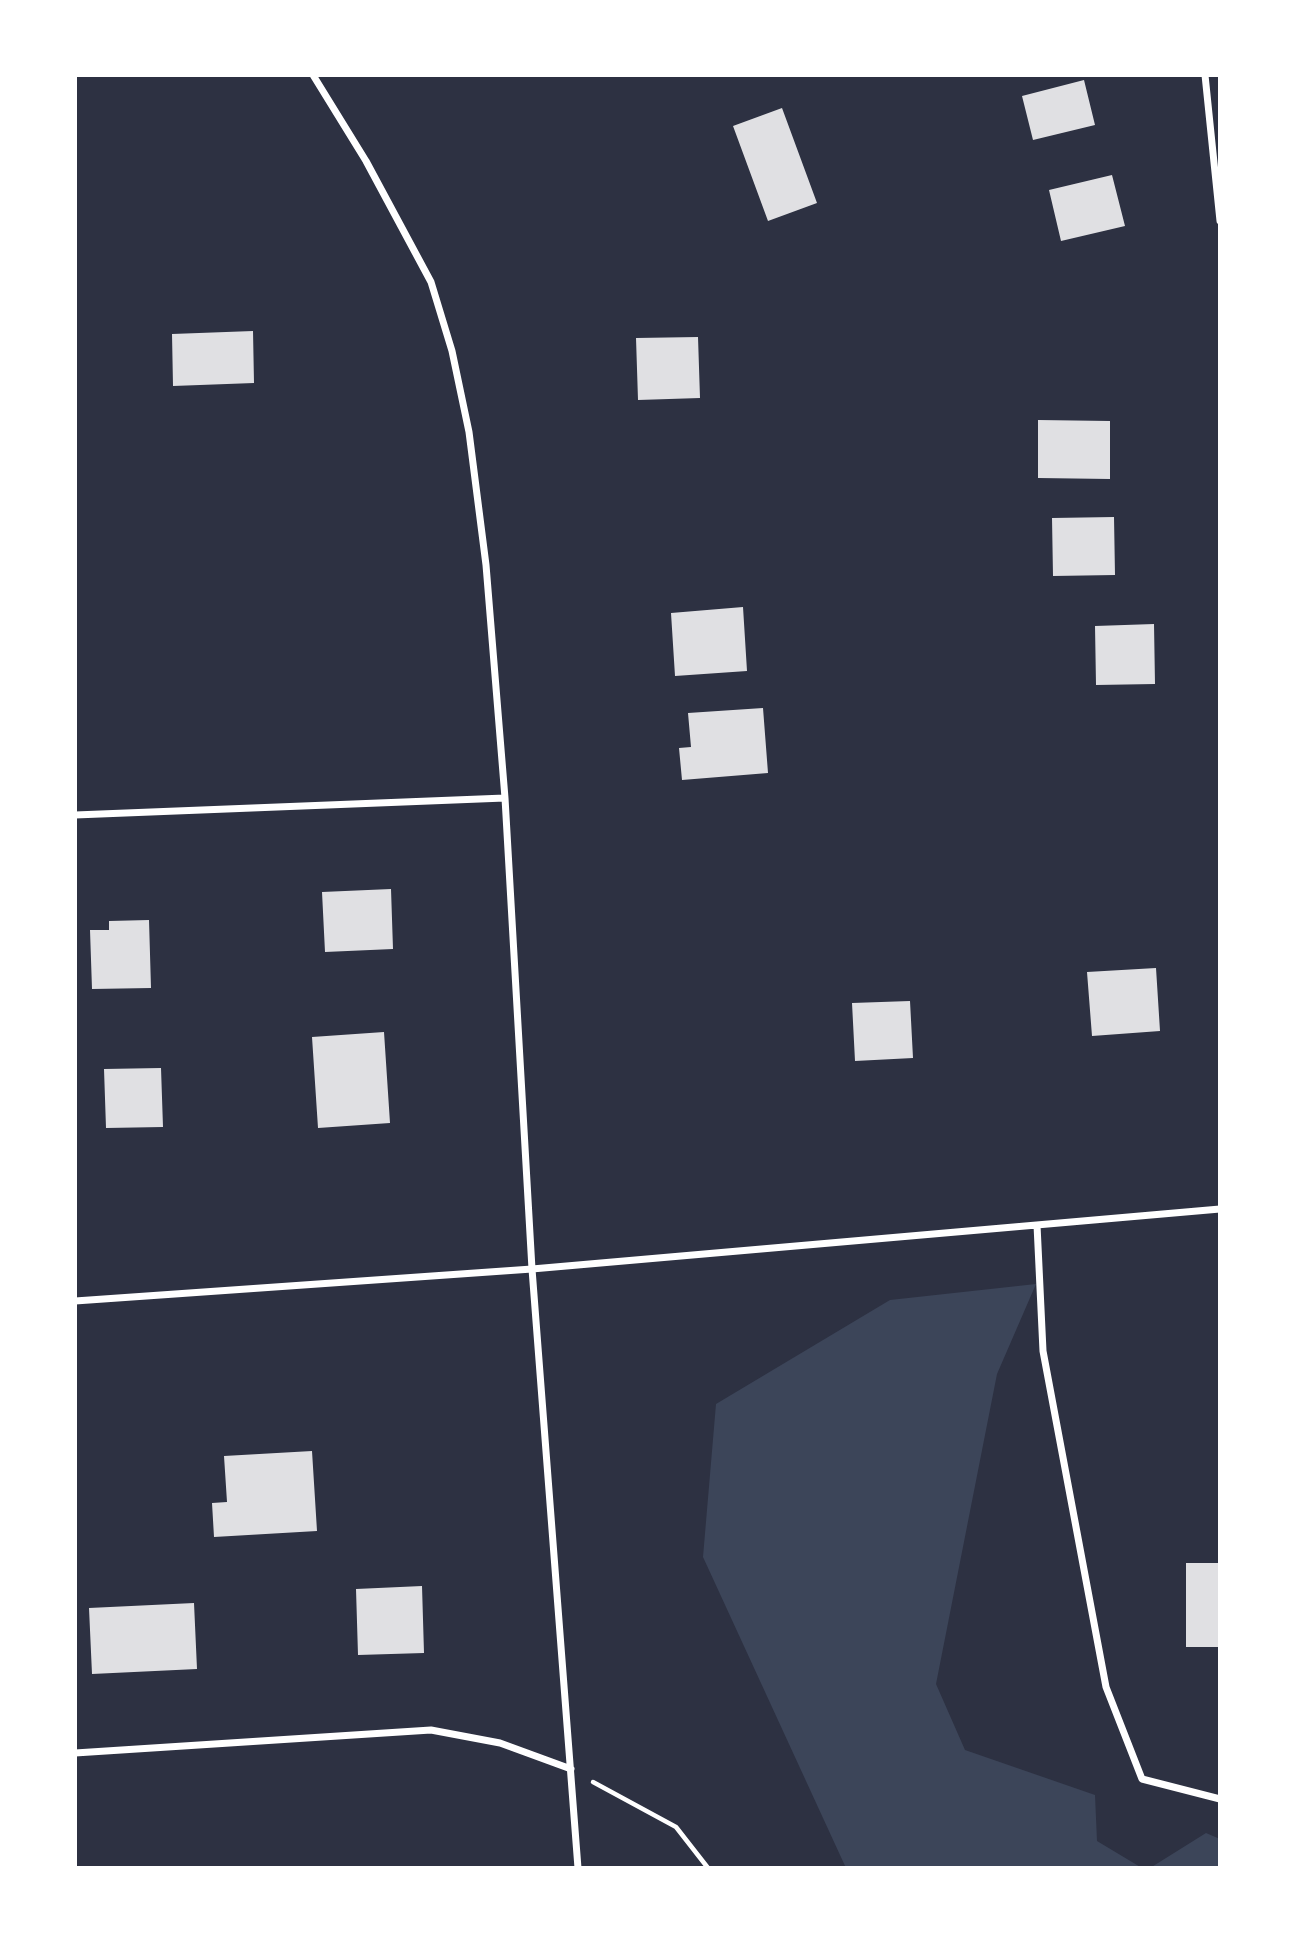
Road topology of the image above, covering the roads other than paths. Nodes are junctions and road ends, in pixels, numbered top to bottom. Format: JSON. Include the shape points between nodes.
{"nodes":[{"id":1,"x":313,"y":75,"type":"edge"},
{"id":2,"x":1205,"y":75,"type":"edge"},
{"id":3,"x":1220,"y":221,"type":"edge"},
{"id":4,"x":505,"y":798,"type":"junction"},
{"id":5,"x":75,"y":815,"type":"edge"},
{"id":6,"x":1220,"y":1209,"type":"edge"},
{"id":7,"x":1037,"y":1225,"type":"junction"},
{"id":8,"x":532,"y":1269,"type":"junction"},
{"id":9,"x":75,"y":1301,"type":"edge"},
{"id":10,"x":75,"y":1753,"type":"edge"},
{"id":11,"x":571,"y":1769,"type":"junction"},
{"id":12,"x":1220,"y":1799,"type":"edge"},
{"id":13,"x":578,"y":1868,"type":"edge"}],
"edges":[{"from":1,"to":4,"type":"street","via":[[431,282],[452,351],[469,432],[486,565]]},
{"from":2,"to":3,"type":"street"},
{"from":4,"to":5,"type":"street"},
{"from":4,"to":8,"type":"street"},
{"from":6,"to":7,"type":"street"},
{"from":7,"to":8,"type":"street"},
{"from":7,"to":12,"type":"street","via":[[1043,1351],[1106,1687],[1142,1779]]},
{"from":8,"to":9,"type":"street"},
{"from":8,"to":11,"type":"street"},
{"from":10,"to":11,"type":"street","via":[[431,1730],[500,1743]]},
{"from":11,"to":13,"type":"street"}]}
